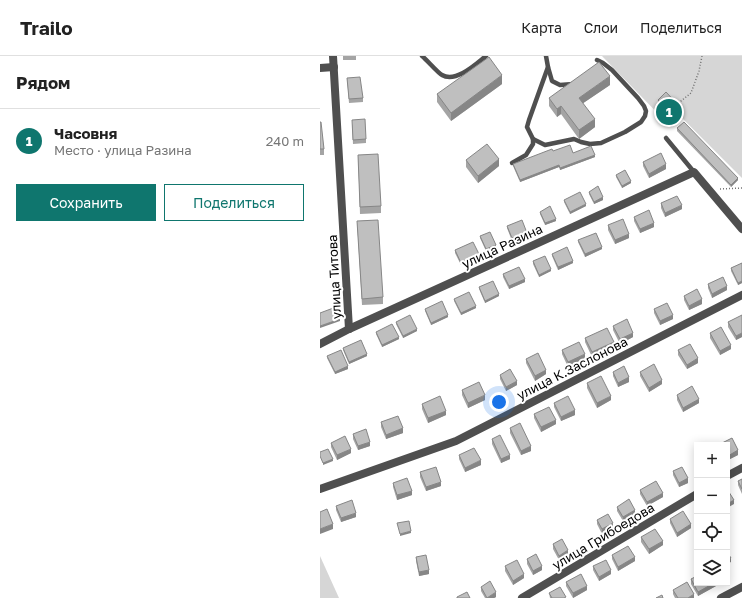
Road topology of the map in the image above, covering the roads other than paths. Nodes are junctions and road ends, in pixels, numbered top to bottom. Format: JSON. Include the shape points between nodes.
{"nodes":[{"id":1,"x":333,"y":56,"type":"edge"},
{"id":2,"x":422,"y":56,"type":"edge"},
{"id":3,"x":486,"y":56,"type":"edge"},
{"id":4,"x":546,"y":56,"type":"edge"},
{"id":5,"x":595,"y":58,"type":"edge"},
{"id":6,"x":597,"y":66,"type":"edge"},
{"id":7,"x":334,"y":67,"type":"junction"},
{"id":8,"x":548,"y":67,"type":"junction"},
{"id":9,"x":320,"y":68,"type":"edge"},
{"id":10,"x":580,"y":80,"type":"edge"},
{"id":11,"x":666,"y":138,"type":"dead end"},
{"id":12,"x":532,"y":139,"type":"junction"},
{"id":13,"x":512,"y":163,"type":"edge"},
{"id":14,"x":694,"y":172,"type":"junction"},
{"id":15,"x":742,"y":229,"type":"edge"},
{"id":16,"x":742,"y":295,"type":"edge"},
{"id":17,"x":349,"y":329,"type":"junction"},
{"id":18,"x":320,"y":344,"type":"edge"},
{"id":19,"x":742,"y":468,"type":"edge"},
{"id":20,"x":730,"y":474,"type":"edge"},
{"id":21,"x":320,"y":489,"type":"edge"},
{"id":22,"x":694,"y":496,"type":"edge"},
{"id":23,"x":742,"y":586,"type":"edge"},
{"id":24,"x":522,"y":598,"type":"edge"},
{"id":25,"x":721,"y":598,"type":"edge"}],
"edges":[{"from":1,"to":7,"type":"street","name":"улица Титова"},
{"from":2,"to":3,"type":"lane","via":[[443,76],[452,77],[462,74]]},
{"from":4,"to":8,"type":"lane"},
{"from":5,"to":6,"type":"lane"},
{"from":5,"to":12,"type":"lane","via":[[612,70],[644,106],[646,111],[641,122],[601,143],[590,144],[574,139],[545,145]]},
{"from":7,"to":9,"type":"street"},
{"from":7,"to":17,"type":"street","name":"улица Титова"},
{"from":8,"to":10,"type":"lane","via":[[552,81],[560,85],[573,84]]},
{"from":8,"to":12,"type":"lane","via":[[527,127]]},
{"from":11,"to":14,"type":"lane"},
{"from":12,"to":13,"type":"lane","via":[[533,144],[526,155]]},
{"from":14,"to":15,"type":"street"},
{"from":14,"to":17,"type":"street","name":"улица Разина"},
{"from":16,"to":21,"type":"street","name":"улица К.Заслонова","via":[[456,441]]},
{"from":17,"to":18,"type":"street","name":"улица Разина"},
{"from":19,"to":20,"type":"street"},
{"from":22,"to":24,"type":"street","name":"улица Грибоедова"},
{"from":23,"to":25,"type":"street"}]}
